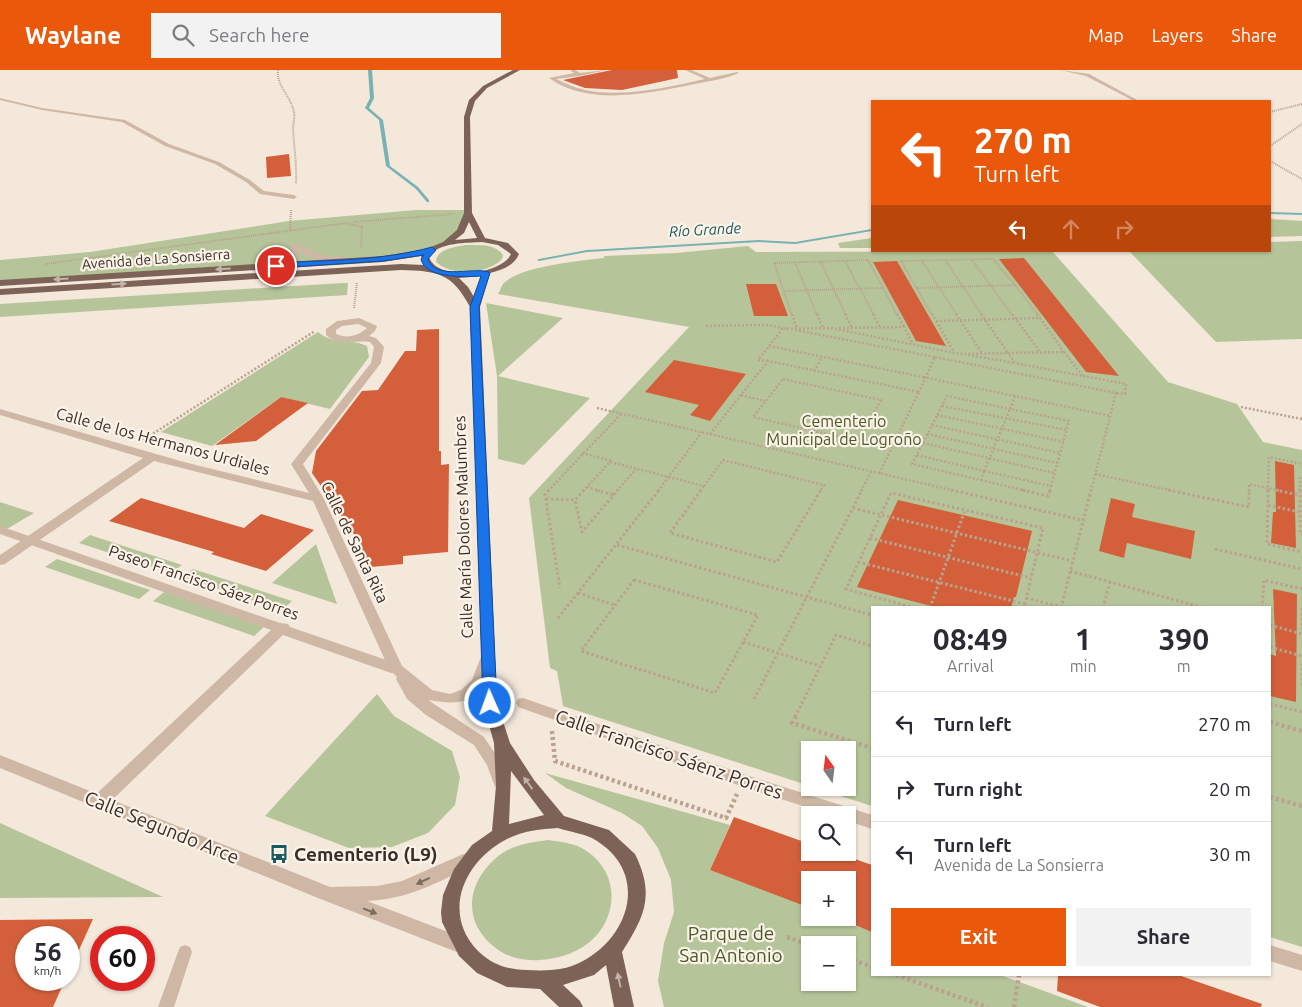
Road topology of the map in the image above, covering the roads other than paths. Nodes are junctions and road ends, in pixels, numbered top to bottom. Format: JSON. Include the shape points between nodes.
{"nodes":[{"id":1,"x":517,"y":70,"type":"edge"},
{"id":2,"x":571,"y":70,"type":"edge"},
{"id":3,"x":605,"y":70,"type":"edge"},
{"id":4,"x":687,"y":70,"type":"edge"},
{"id":5,"x":1062,"y":70,"type":"edge"},
{"id":6,"x":738,"y":73,"type":"dead end"},
{"id":7,"x":578,"y":74,"type":"junction"},
{"id":8,"x":711,"y":79,"type":"junction"},
{"id":9,"x":0,"y":99,"type":"edge"},
{"id":10,"x":1135,"y":100,"type":"edge"},
{"id":11,"x":294,"y":197,"type":"road end"},
{"id":12,"x":468,"y":213,"type":"junction"},
{"id":13,"x":482,"y":240,"type":"junction"},
{"id":14,"x":447,"y":243,"type":"junction"},
{"id":15,"x":432,"y":250,"type":"junction"},
{"id":16,"x":356,"y":261,"type":"junction"},
{"id":17,"x":257,"y":267,"type":"junction"},
{"id":18,"x":430,"y":268,"type":"junction"},
{"id":19,"x":486,"y":273,"type":"junction"},
{"id":20,"x":450,"y":274,"type":"junction"},
{"id":21,"x":0,"y":283,"type":"edge"},
{"id":22,"x":0,"y":292,"type":"edge"},
{"id":23,"x":474,"y":307,"type":"junction"},
{"id":24,"x":360,"y":338,"type":"junction"},
{"id":25,"x":0,"y":412,"type":"edge"},
{"id":26,"x":152,"y":457,"type":"junction"},
{"id":27,"x":318,"y":499,"type":"junction"},
{"id":28,"x":0,"y":530,"type":"edge"},
{"id":29,"x":28,"y":541,"type":"junction"},
{"id":30,"x":0,"y":561,"type":"edge"},
{"id":31,"x":283,"y":627,"type":"junction"},
{"id":32,"x":488,"y":652,"type":"junction"},
{"id":33,"x":396,"y":669,"type":"junction"},
{"id":34,"x":523,"y":703,"type":"dead end"},
{"id":35,"x":502,"y":743,"type":"junction"},
{"id":36,"x":0,"y":761,"type":"edge"},
{"id":37,"x":504,"y":790,"type":"junction"},
{"id":38,"x":99,"y":802,"type":"junction"},
{"id":39,"x":558,"y":821,"type":"junction"},
{"id":40,"x":871,"y":822,"type":"edge"},
{"id":41,"x":500,"y":833,"type":"junction"},
{"id":42,"x":467,"y":860,"type":"junction"},
{"id":43,"x":324,"y":894,"type":"junction"},
{"id":44,"x":462,"y":946,"type":"junction"},
{"id":45,"x":185,"y":952,"type":"dead end"},
{"id":46,"x":613,"y":952,"type":"junction"},
{"id":47,"x":1271,"y":953,"type":"edge"},
{"id":48,"x":1302,"y":963,"type":"edge"},
{"id":49,"x":546,"y":982,"type":"junction"},
{"id":50,"x":166,"y":1007,"type":"edge"},
{"id":51,"x":573,"y":1007,"type":"edge"},
{"id":52,"x":624,"y":1007,"type":"edge"}],
"edges":[{"from":1,"to":12,"type":"main road","via":[[485,87],[472,100],[467,116]]},
{"from":2,"to":7,"type":"lane"},
{"from":3,"to":7,"type":"lane"},
{"from":4,"to":8,"type":"lane"},
{"from":5,"to":10,"type":"lane","via":[[1087,75]]},
{"from":6,"to":8,"type":"lane"},
{"from":7,"to":8,"type":"lane","via":[[551,78],[587,92],[622,93]]},
{"from":9,"to":11,"type":"lane","via":[[123,121],[167,145],[217,163],[262,193]]},
{"from":12,"to":13,"type":"main road"},
{"from":12,"to":14,"type":"main road","via":[[461,231]]},
{"from":13,"to":14,"type":"main road"},
{"from":13,"to":19,"type":"main road","via":[[505,244],[515,254],[508,265]]},
{"from":14,"to":15,"type":"main road","name":"Avenida de La Sonsierra"},
{"from":15,"to":16,"type":"main road","name":"Avenida de La Sonsierra"},
{"from":15,"to":18,"type":"main road","via":[[425,259]]},
{"from":16,"to":17,"type":"main road","name":"Avenida de La Sonsierra"},
{"from":16,"to":17,"type":"street","via":[[312,256],[296,246],[294,254]]},
{"from":17,"to":21,"type":"main road","name":"Avenida de La Sonsierra","one_way":true},
{"from":18,"to":20,"type":"main road","name":"Avenida de La Sonsierra"},
{"from":22,"to":18,"type":"main road","name":"Avenida de La Sonsierra","one_way":true,"via":[[401,266]]},
{"from":19,"to":20,"type":"main road"},
{"from":19,"to":23,"type":"main road","name":"Calle María Dolores Malumbres"},
{"from":20,"to":23,"type":"main road","name":"Calle María Dolores Malumbres","via":[[465,289]]},
{"from":23,"to":32,"type":"main road","name":"Calle María Dolores Malumbres"},
{"from":24,"to":24,"type":"street","via":[[339,339],[331,335],[331,329],[353,321],[372,326],[370,332]]},
{"from":24,"to":27,"type":"street","name":"Calle de Santa Rita","via":[[373,340],[379,347],[376,363],[298,464]]},
{"from":25,"to":26,"type":"street","name":"Calle de los Hermanos Urdiales"},
{"from":26,"to":27,"type":"street","name":"Calle de los Hermanos Urdiales"},
{"from":26,"to":29,"type":"street"},
{"from":27,"to":33,"type":"street","name":"Calle de Santa Rita"},
{"from":28,"to":29,"type":"street","name":"Paseo Francisco Sáez Porres"},
{"from":29,"to":30,"type":"street"},
{"from":29,"to":31,"type":"street","name":"Paseo Francisco Sáez Porres"},
{"from":31,"to":33,"type":"street","name":"Paseo Francisco Sáez Porres"},
{"from":31,"to":38,"type":"street"},
{"from":32,"to":33,"type":"street","name":"Calle de Santa Rita","via":[[478,683],[466,694],[450,699],[428,695]]},
{"from":32,"to":35,"type":"main road","name":"Calle María Dolores Malumbres","via":[[490,703]]},
{"from":33,"to":37,"type":"street","via":[[412,694],[431,712],[479,741],[494,764]]},
{"from":34,"to":40,"type":"street","name":"Calle Francisco Sáenz Porres"},
{"from":35,"to":37,"type":"main road","name":"Calle María Dolores Malumbres"},
{"from":39,"to":35,"type":"main road","name":"Calle María Dolores Malumbres","one_way":true,"via":[[528,784]]},
{"from":36,"to":38,"type":"street","name":"Calle Segundo Arce"},
{"from":37,"to":41,"type":"main road","name":"Calle María Dolores Malumbres"},
{"from":38,"to":43,"type":"street","name":"Calle Segundo Arce"},
{"from":39,"to":41,"type":"main road","via":[[538,822]]},
{"from":39,"to":46,"type":"main road","via":[[575,824],[606,837],[619,847],[636,874],[638,906],[625,938]]},
{"from":41,"to":42,"type":"main road"},
{"from":42,"to":43,"type":"street","name":"Calle Segundo Arce","one_way":true,"via":[[415,885],[391,891]]},
{"from":42,"to":44,"type":"main road","via":[[453,888],[450,918]]},
{"from":43,"to":44,"type":"street","name":"Calle Segundo Arce","one_way":true},
{"from":44,"to":49,"type":"main road","via":[[481,965],[506,978]]},
{"from":45,"to":50,"type":"lane"},
{"from":46,"to":49,"type":"main road","via":[[583,973]]},
{"from":52,"to":46,"type":"main road","one_way":true},
{"from":47,"to":48,"type":"street"},
{"from":49,"to":51,"type":"main road"}]}
